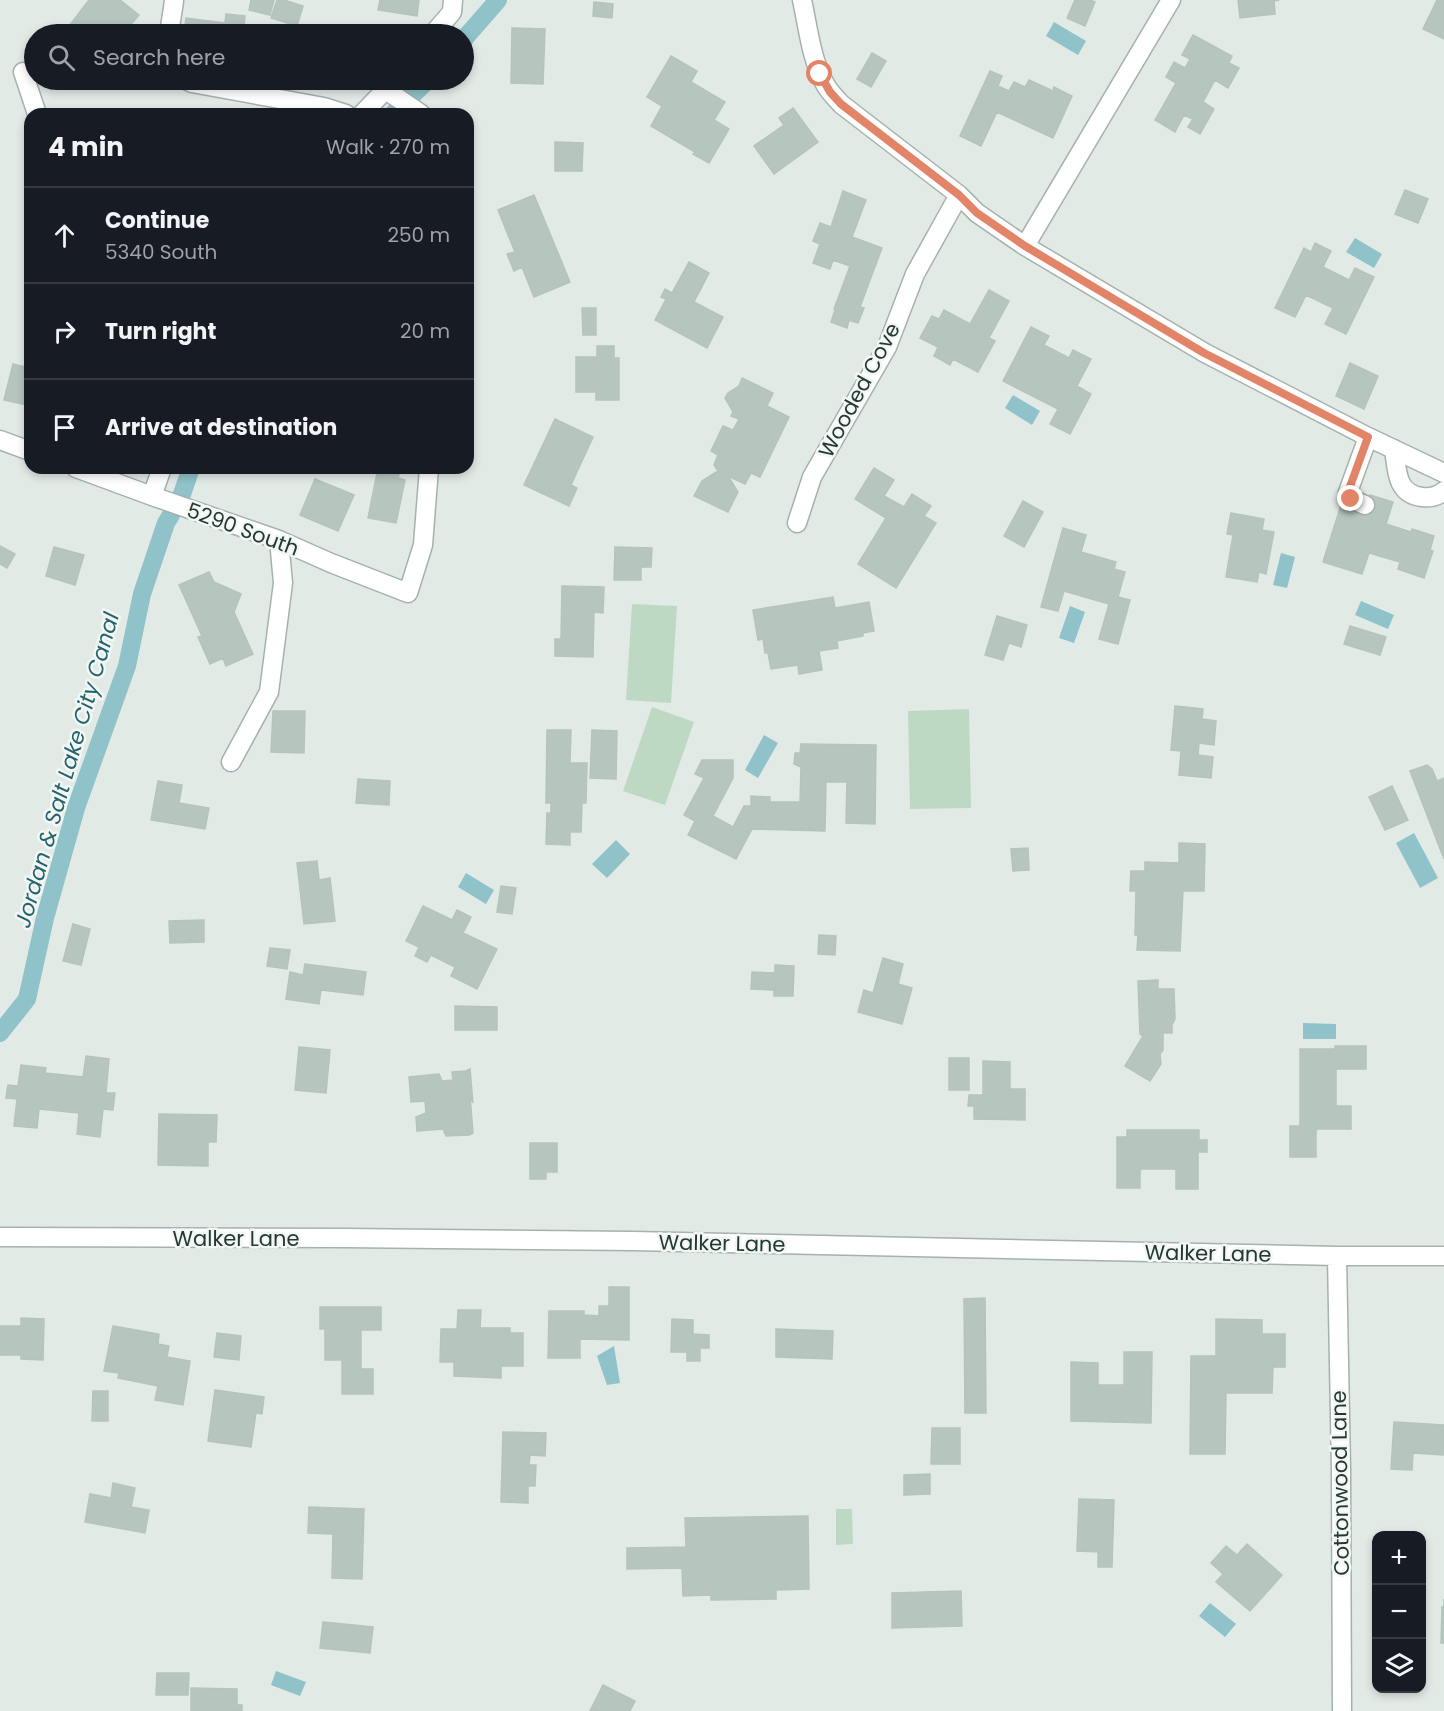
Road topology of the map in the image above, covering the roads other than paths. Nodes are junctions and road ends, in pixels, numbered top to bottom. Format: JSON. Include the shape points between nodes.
{"nodes":[{"id":1,"x":453,"y":0,"type":"edge"},
{"id":2,"x":802,"y":0,"type":"edge"},
{"id":3,"x":1171,"y":0,"type":"edge"},
{"id":4,"x":174,"y":1,"type":"edge"},
{"id":5,"x":171,"y":24,"type":"edge"},
{"id":6,"x":442,"y":24,"type":"edge"},
{"id":7,"x":23,"y":72,"type":"dead end"},
{"id":8,"x":24,"y":75,"type":"edge"},
{"id":9,"x":29,"y":90,"type":"edge"},
{"id":10,"x":230,"y":90,"type":"edge"},
{"id":11,"x":391,"y":90,"type":"edge"},
{"id":12,"x":393,"y":90,"type":"edge"},
{"id":13,"x":35,"y":108,"type":"edge"},
{"id":14,"x":327,"y":108,"type":"edge"},
{"id":15,"x":369,"y":108,"type":"edge"},
{"id":16,"x":413,"y":108,"type":"edge"},
{"id":17,"x":959,"y":195,"type":"junction"},
{"id":18,"x":1025,"y":246,"type":"junction"},
{"id":19,"x":1368,"y":437,"type":"junction"},
{"id":20,"x":0,"y":440,"type":"edge"},
{"id":21,"x":24,"y":449,"type":"edge"},
{"id":22,"x":1394,"y":449,"type":"junction"},
{"id":23,"x":1444,"y":473,"type":"edge"},
{"id":24,"x":92,"y":474,"type":"edge"},
{"id":25,"x":160,"y":474,"type":"edge"},
{"id":26,"x":429,"y":474,"type":"edge"},
{"id":27,"x":1444,"y":491,"type":"edge"},
{"id":28,"x":152,"y":496,"type":"junction"},
{"id":29,"x":1365,"y":505,"type":"dead end"},
{"id":30,"x":797,"y":523,"type":"dead end"},
{"id":31,"x":279,"y":540,"type":"junction"},
{"id":32,"x":231,"y":762,"type":"dead end"},
{"id":33,"x":0,"y":1237,"type":"edge"},
{"id":34,"x":1337,"y":1256,"type":"junction"},
{"id":35,"x":1444,"y":1256,"type":"edge"},
{"id":36,"x":1342,"y":1711,"type":"edge"}],
"edges":[{"from":1,"to":6,"type":"street","via":[[452,12]]},
{"from":2,"to":17,"type":"street","via":[[813,51],[830,92],[859,119]]},
{"from":3,"to":18,"type":"street"},
{"from":4,"to":5,"type":"street"},
{"from":7,"to":8,"type":"street"},
{"from":9,"to":13,"type":"street"},
{"from":10,"to":14,"type":"street"},
{"from":11,"to":15,"type":"street"},
{"from":12,"to":16,"type":"street"},
{"from":17,"to":18,"type":"street","via":[[977,213]]},
{"from":17,"to":30,"type":"street","name":"Wooded Cove","via":[[915,274],[891,339],[812,477]]},
{"from":18,"to":19,"type":"street","via":[[1204,353]]},
{"from":19,"to":22,"type":"street"},
{"from":19,"to":29,"type":"street","via":[[1348,492],[1351,499]]},
{"from":20,"to":21,"type":"street"},
{"from":22,"to":23,"type":"street"},
{"from":22,"to":27,"type":"street","via":[[1397,474],[1408,493],[1430,498]]},
{"from":24,"to":28,"type":"street","name":"5290 South"},
{"from":25,"to":28,"type":"street"},
{"from":26,"to":31,"type":"street","name":"5290 South","via":[[423,545],[408,592]]},
{"from":28,"to":31,"type":"street","name":"5290 South"},
{"from":31,"to":32,"type":"street","via":[[283,583],[269,693]]},
{"from":33,"to":34,"type":"street","name":"Walker Lane","via":[[632,1241]]},
{"from":34,"to":35,"type":"street","name":"Walker Lane"},
{"from":34,"to":36,"type":"street","name":"Cottonwood Lane"}]}
